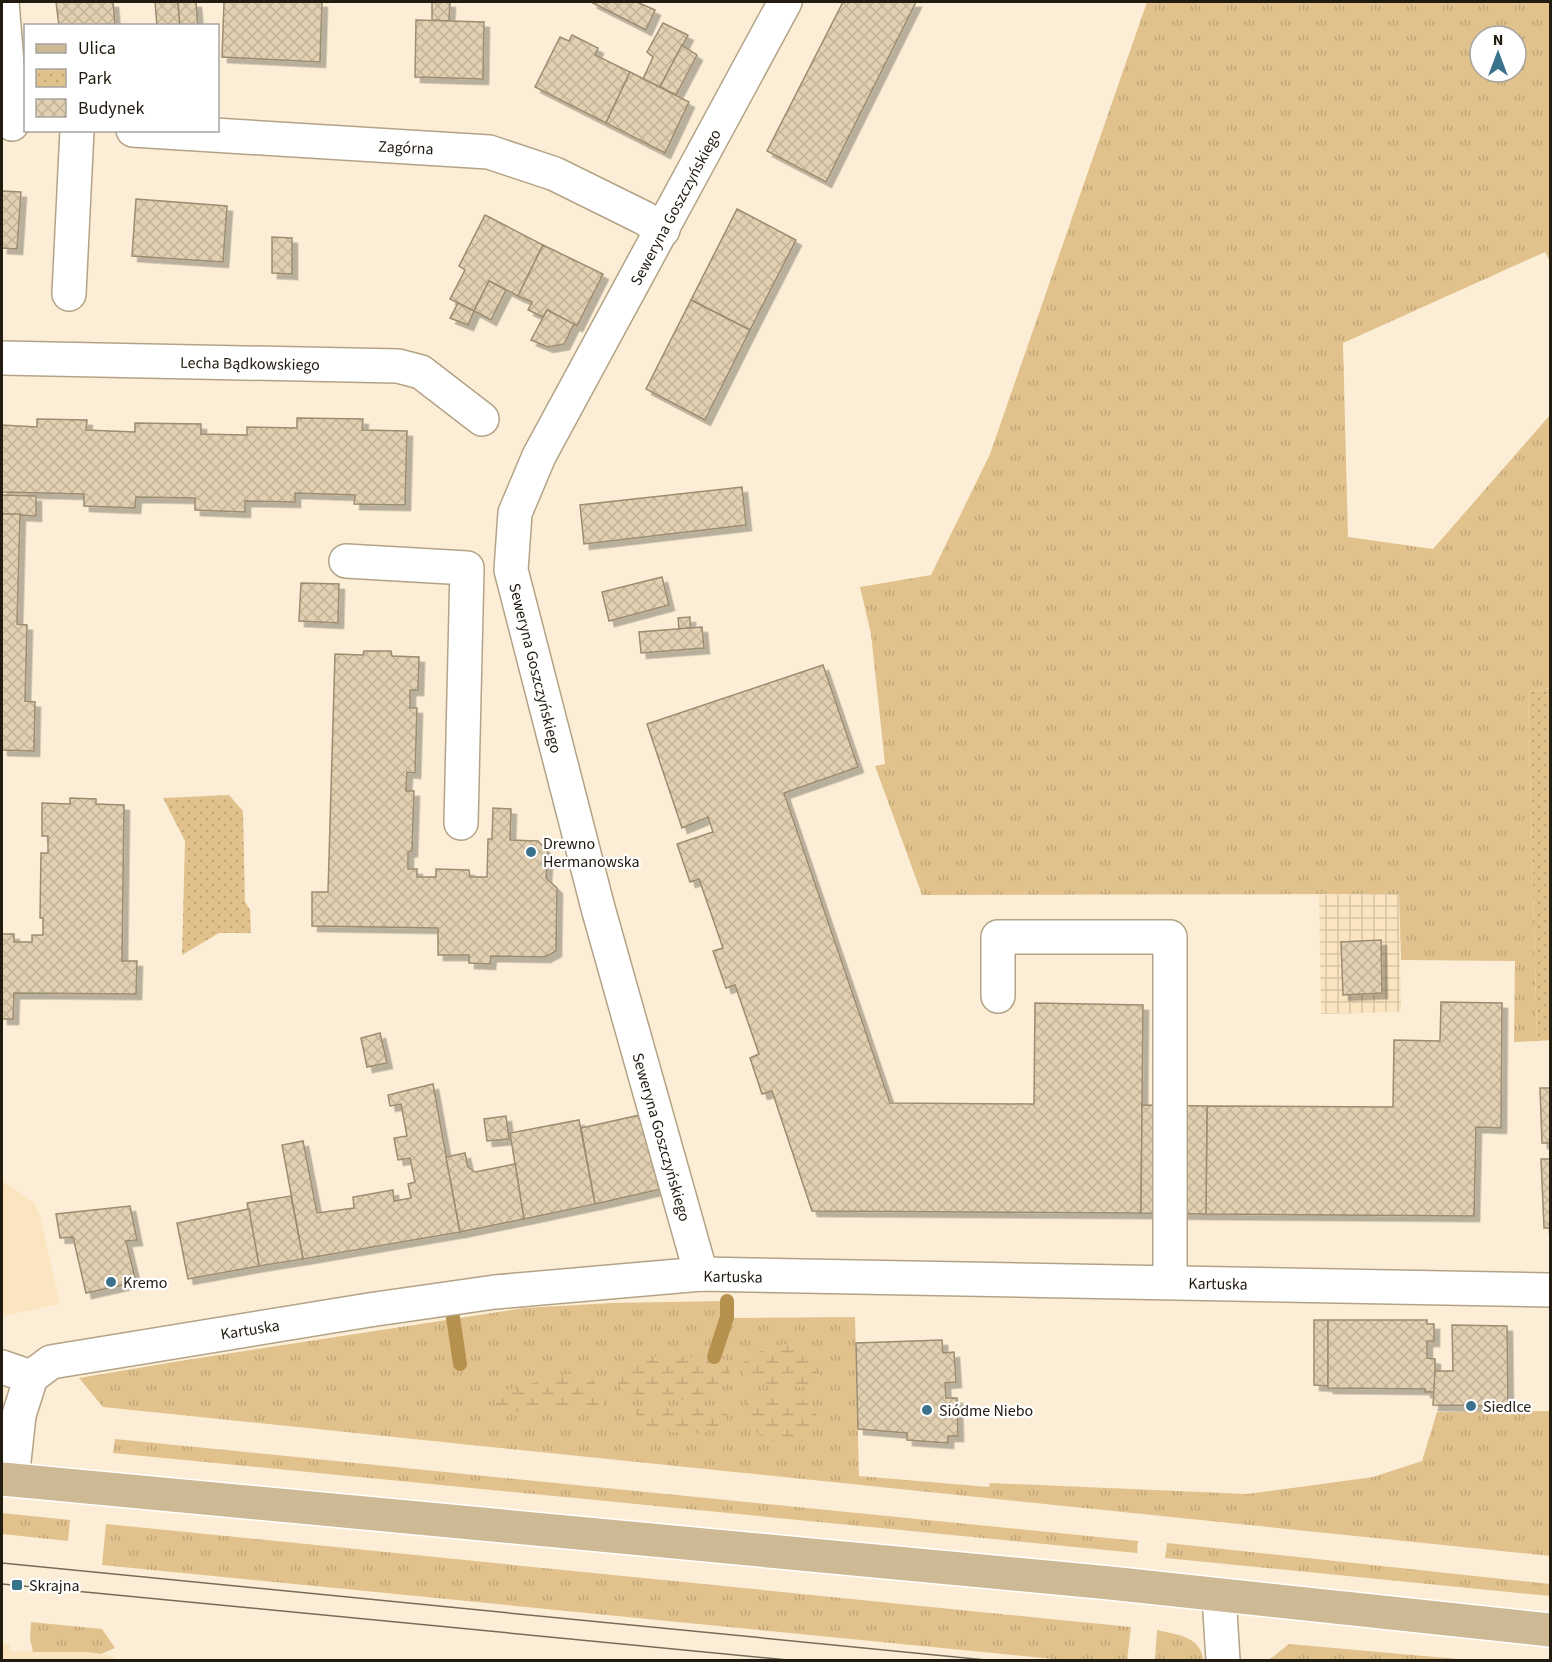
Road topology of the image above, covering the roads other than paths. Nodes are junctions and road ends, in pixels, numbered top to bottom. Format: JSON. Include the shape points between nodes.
{"nodes":[{"id":1,"x":2,"y":2,"type":"edge"},
{"id":2,"x":785,"y":2,"type":"edge"},
{"id":3,"x":13,"y":124,"type":"edge"},
{"id":4,"x":78,"y":132,"type":"edge"},
{"id":5,"x":165,"y":132,"type":"edge"},
{"id":6,"x":663,"y":230,"type":"junction"},
{"id":7,"x":69,"y":294,"type":"dead end"},
{"id":8,"x":2,"y":358,"type":"edge"},
{"id":9,"x":482,"y":418,"type":"dead end"},
{"id":10,"x":346,"y":561,"type":"dead end"},
{"id":11,"x":467,"y":568,"type":"junction"},
{"id":12,"x":511,"y":570,"type":"junction"},
{"id":13,"x":461,"y":823,"type":"dead end"},
{"id":14,"x":998,"y":996,"type":"dead end"},
{"id":15,"x":701,"y":1274,"type":"junction"},
{"id":16,"x":1170,"y":1282,"type":"junction"},
{"id":17,"x":1551,"y":1290,"type":"edge"},
{"id":18,"x":16,"y":1372,"type":"edge"},
{"id":19,"x":7,"y":1480,"type":"edge"},
{"id":20,"x":1219,"y":1596,"type":"junction"},
{"id":21,"x":1551,"y":1630,"type":"edge"},
{"id":22,"x":1223,"y":1660,"type":"edge"}],
"edges":[{"from":1,"to":3,"type":"street"},
{"from":2,"to":6,"type":"street","name":"Seweryna Goszczyńskiego"},
{"from":4,"to":7,"type":"street"},
{"from":5,"to":6,"type":"street","name":"Zagórna","via":[[489,152],[555,174]]},
{"from":6,"to":12,"type":"street","name":"Seweryna Goszczyńskiego","via":[[539,456],[515,513]]},
{"from":8,"to":9,"type":"street","name":"Lecha Bądkowskiego","via":[[398,366],[421,372]]},
{"from":10,"to":11,"type":"street"},
{"from":11,"to":12,"type":"street"},
{"from":11,"to":13,"type":"street"},
{"from":12,"to":15,"type":"street","name":"Seweryna Goszczyńskiego","via":[[598,908]]},
{"from":14,"to":16,"type":"street","via":[[998,937],[1170,937]]},
{"from":15,"to":16,"type":"street","name":"Kartuska"},
{"from":15,"to":18,"type":"street","name":"Kartuska","via":[[495,1292],[369,1310],[81,1356]]},
{"from":16,"to":17,"type":"street","name":"Kartuska"},
{"from":18,"to":19,"type":"street","name":"Kartuska","via":[[19,1415]]},
{"from":19,"to":20,"type":"main road","name":"Kartuska"},
{"from":20,"to":21,"type":"main road","name":"Kartuska"},
{"from":20,"to":22,"type":"street"}]}
